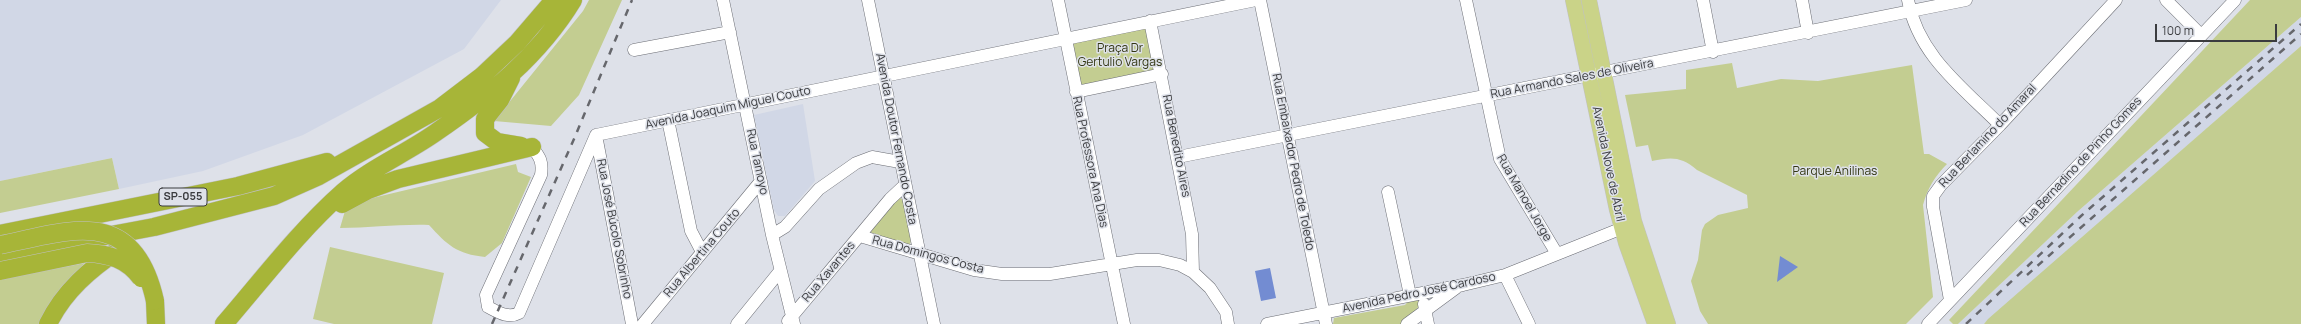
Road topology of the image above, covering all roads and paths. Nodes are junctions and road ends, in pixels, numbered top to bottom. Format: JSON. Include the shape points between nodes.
{"nodes":[{"id":1,"x":554,"y":0,"type":"edge"},
{"id":2,"x":573,"y":0,"type":"edge"},
{"id":3,"x":723,"y":0,"type":"edge"},
{"id":4,"x":868,"y":0,"type":"edge"},
{"id":5,"x":1058,"y":0,"type":"edge"},
{"id":6,"x":1256,"y":0,"type":"edge"},
{"id":7,"x":1260,"y":0,"type":"edge"},
{"id":8,"x":1466,"y":0,"type":"edge"},
{"id":9,"x":1573,"y":0,"type":"edge"},
{"id":10,"x":1588,"y":0,"type":"edge"},
{"id":11,"x":1703,"y":0,"type":"edge"},
{"id":12,"x":1802,"y":0,"type":"edge"},
{"id":13,"x":1908,"y":0,"type":"edge"},
{"id":14,"x":1966,"y":0,"type":"edge"},
{"id":15,"x":2116,"y":0,"type":"edge"},
{"id":16,"x":2166,"y":0,"type":"edge"},
{"id":17,"x":2235,"y":0,"type":"edge"},
{"id":18,"x":1911,"y":13,"type":"junction"},
{"id":19,"x":1150,"y":21,"type":"junction"},
{"id":20,"x":730,"y":32,"type":"junction"},
{"id":21,"x":1808,"y":33,"type":"junction"},
{"id":22,"x":2201,"y":35,"type":"junction"},
{"id":23,"x":1066,"y":38,"type":"junction"},
{"id":24,"x":634,"y":50,"type":"dead end"},
{"id":25,"x":1713,"y":52,"type":"junction"},
{"id":26,"x":1162,"y":74,"type":"junction"},
{"id":27,"x":1596,"y":74,"type":"junction"},
{"id":28,"x":512,"y":75,"type":"junction"},
{"id":29,"x":884,"y":76,"type":"junction"},
{"id":30,"x":1076,"y":92,"type":"junction"},
{"id":31,"x":1486,"y":96,"type":"junction"},
{"id":32,"x":744,"y":104,"type":"junction"},
{"id":33,"x":668,"y":120,"type":"junction"},
{"id":34,"x":2000,"y":125,"type":"junction"},
{"id":35,"x":596,"y":135,"type":"junction"},
{"id":36,"x":1288,"y":135,"type":"junction"},
{"id":37,"x":532,"y":147,"type":"junction"},
{"id":38,"x":364,"y":150,"type":"junction"},
{"id":39,"x":1178,"y":157,"type":"junction"},
{"id":40,"x":900,"y":162,"type":"junction"},
{"id":41,"x":760,"y":181,"type":"junction"},
{"id":42,"x":905,"y":186,"type":"junction"},
{"id":43,"x":1388,"y":192,"type":"dead end"},
{"id":44,"x":310,"y":225,"type":"junction"},
{"id":45,"x":1628,"y":225,"type":"junction"},
{"id":46,"x":154,"y":227,"type":"junction"},
{"id":47,"x":0,"y":234,"type":"edge"},
{"id":48,"x":772,"y":235,"type":"junction"},
{"id":49,"x":860,"y":236,"type":"junction"},
{"id":50,"x":0,"y":245,"type":"edge"},
{"id":51,"x":702,"y":252,"type":"junction"},
{"id":52,"x":920,"y":254,"type":"junction"},
{"id":53,"x":1557,"y":254,"type":"junction"},
{"id":54,"x":0,"y":256,"type":"edge"},
{"id":55,"x":1111,"y":263,"type":"junction"},
{"id":56,"x":0,"y":271,"type":"edge"},
{"id":57,"x":780,"y":271,"type":"junction"},
{"id":58,"x":1193,"y":272,"type":"junction"},
{"id":59,"x":1505,"y":275,"type":"junction"},
{"id":60,"x":1463,"y":285,"type":"junction"},
{"id":61,"x":1422,"y":293,"type":"junction"},
{"id":62,"x":1410,"y":295,"type":"junction"},
{"id":63,"x":1950,"y":300,"type":"junction"},
{"id":64,"x":155,"y":301,"type":"junction"},
{"id":65,"x":1426,"y":310,"type":"junction"},
{"id":66,"x":1325,"y":318,"type":"edge"},
{"id":67,"x":790,"y":321,"type":"edge"},
{"id":68,"x":1650,"y":322,"type":"edge"},
{"id":69,"x":48,"y":324,"type":"edge"},
{"id":70,"x":156,"y":324,"type":"edge"},
{"id":71,"x":224,"y":324,"type":"edge"},
{"id":72,"x":632,"y":324,"type":"edge"},
{"id":73,"x":643,"y":324,"type":"edge"},
{"id":74,"x":737,"y":324,"type":"edge"},
{"id":75,"x":934,"y":324,"type":"edge"},
{"id":76,"x":1124,"y":324,"type":"edge"},
{"id":77,"x":1228,"y":324,"type":"edge"},
{"id":78,"x":1267,"y":324,"type":"edge"},
{"id":79,"x":1407,"y":324,"type":"edge"},
{"id":80,"x":1428,"y":324,"type":"edge"},
{"id":81,"x":1529,"y":324,"type":"edge"},
{"id":82,"x":1668,"y":324,"type":"edge"},
{"id":83,"x":1928,"y":324,"type":"edge"}],
"edges":[{"from":1,"to":38,"type":"highway","number":"SP-055","via":[[517,43],[482,76],[440,108]]},
{"from":2,"to":28,"type":"highway","via":[[557,26]]},
{"from":3,"to":20,"type":"street","name":"Rua Tamoyo"},
{"from":4,"to":29,"type":"street","name":"Avenida Doutor Fernando Costa"},
{"from":5,"to":23,"type":"street","name":"Rua Professora Ana Dias"},
{"from":6,"to":19,"type":"street","name":"Avenida Joaquim Miguel Couto"},
{"from":7,"to":36,"type":"street","name":"Rua Embaixador Pedro de Toledo"},
{"from":8,"to":31,"type":"street","name":"Rua Manoel Jorge"},
{"from":9,"to":27,"type":"main road","name":"Avenida Nove de Abril"},
{"from":10,"to":27,"type":"main road","name":"Avenida Nove de Abril"},
{"from":11,"to":25,"type":"street"},
{"from":12,"to":21,"type":"street"},
{"from":13,"to":18,"type":"street"},
{"from":14,"to":18,"type":"street","name":"Rua Armando Sales de Oliveira"},
{"from":15,"to":34,"type":"street","name":"Rua Berlamino do Amaral"},
{"from":16,"to":22,"type":"street"},
{"from":17,"to":22,"type":"street","name":"Rua Bernadino de Pinho Gomes"},
{"from":18,"to":21,"type":"street","name":"Rua Armando Sales de Oliveira"},
{"from":18,"to":34,"type":"street","via":[[1928,52]]},
{"from":19,"to":23,"type":"street","name":"Avenida Joaquim Miguel Couto"},
{"from":19,"to":26,"type":"street","name":"Rua Benedito Aires"},
{"from":20,"to":24,"type":"street"},
{"from":20,"to":32,"type":"street","name":"Rua Tamoyo"},
{"from":21,"to":25,"type":"street","name":"Rua Armando Sales de Oliveira"},
{"from":22,"to":63,"type":"street","name":"Rua Bernadino de Pinho Gomes"},
{"from":23,"to":29,"type":"street","name":"Avenida Joaquim Miguel Couto"},
{"from":23,"to":30,"type":"street","name":"Rua Professora Ana Dias"},
{"from":25,"to":27,"type":"street","name":"Rua Armando Sales de Oliveira"},
{"from":26,"to":30,"type":"street"},
{"from":26,"to":39,"type":"street","name":"Rua Benedito Aires"},
{"from":27,"to":31,"type":"street","name":"Rua Armando Sales de Oliveira"},
{"from":27,"to":45,"type":"main road","name":"Avenida Nove de Abril"},
{"from":28,"to":37,"type":"highway","via":[[500,100],[486,119],[485,133],[497,142]]},
{"from":28,"to":44,"type":"highway","via":[[434,134],[359,180]]},
{"from":29,"to":32,"type":"street","name":"Avenida Joaquim Miguel Couto"},
{"from":29,"to":40,"type":"street","name":"Avenida Doutor Fernando Costa"},
{"from":30,"to":55,"type":"street","name":"Rua Professora Ana Dias"},
{"from":31,"to":36,"type":"street","name":"Rua Armando Sales de Oliveira"},
{"from":31,"to":53,"type":"street","name":"Rua Manoel Jorge","via":[[1500,159]]},
{"from":32,"to":33,"type":"street","name":"Avenida Joaquim Miguel Couto"},
{"from":32,"to":41,"type":"street","name":"Rua Tamoyo"},
{"from":33,"to":35,"type":"street","name":"Avenida Joaquim Miguel Couto"},
{"from":33,"to":51,"type":"street","via":[[691,231]]},
{"from":34,"to":63,"type":"street","name":"Rua Berlamino do Amaral","via":[[1933,196]]},
{"from":35,"to":37,"type":"street","via":[[519,313],[513,316],[488,307],[486,295],[541,174],[543,164]]},
{"from":35,"to":72,"type":"street","name":"Rua José Búcolo Sobrinho"},
{"from":36,"to":39,"type":"street","name":"Rua Armando Sales de Oliveira"},
{"from":36,"to":66,"type":"street","name":"Rua Embaixador Pedro de Toledo"},
{"from":37,"to":44,"type":"highway","via":[[398,179],[344,202]]},
{"from":38,"to":46,"type":"highway","number":"SP-055","via":[[319,176],[274,196]]},
{"from":38,"to":47,"type":"highway","number":"SP-055","via":[[292,173],[238,186]]},
{"from":39,"to":58,"type":"street","name":"Rua Benedito Aires","via":[[1192,234]]},
{"from":40,"to":42,"type":"street","name":"Avenida Doutor Fernando Costa"},
{"from":40,"to":48,"type":"street","via":[[872,157],[856,163],[819,189],[785,227]]},
{"from":41,"to":48,"type":"street","name":"Rua Tamoyo"},
{"from":41,"to":51,"type":"street","name":"Rua Albertina Couto"},
{"from":42,"to":49,"type":"street","name":"Rua Xavantes","via":[[890,199]]},
{"from":42,"to":52,"type":"street","name":"Avenida Doutor Fernando Costa"},
{"from":43,"to":62,"type":"street"},
{"from":44,"to":71,"type":"highway"},
{"from":45,"to":53,"type":"street","name":"Avenida Pedro José Cardoso"},
{"from":45,"to":68,"type":"main road","name":"Avenida Nove de Abril"},
{"from":45,"to":82,"type":"main road","name":"Avenida Nove de Abril"},
{"from":46,"to":54,"type":"highway","number":"SP-055"},
{"from":46,"to":69,"type":"highway","via":[[84,275],[57,307]]},
{"from":48,"to":57,"type":"street","name":"Rua Tamoyo"},
{"from":49,"to":52,"type":"street","name":"Rua Domingos Costa"},
{"from":49,"to":67,"type":"street","name":"Rua Xavantes"},
{"from":50,"to":64,"type":"highway","bridge":true,"via":[[79,230],[109,234],[123,241],[141,262],[150,278]]},
{"from":51,"to":73,"type":"street","name":"Rua Albertina Couto"},
{"from":52,"to":55,"type":"street","name":"Rua Domingos Costa","via":[[974,270],[1021,275],[1050,274]]},
{"from":52,"to":75,"type":"street","name":"Avenida Doutor Fernando Costa"},
{"from":53,"to":59,"type":"street","name":"Avenida Pedro José Cardoso"},
{"from":55,"to":58,"type":"street","name":"Rua Domingos Costa","via":[[1159,260],[1180,265]]},
{"from":55,"to":76,"type":"street","name":"Rua Professora Ana Dias"},
{"from":56,"to":64,"type":"highway","bridge":true,"via":[[86,253],[107,254],[123,260],[134,268]]},
{"from":57,"to":67,"type":"street","name":"Rua Tamoyo"},
{"from":57,"to":74,"type":"street"},
{"from":58,"to":77,"type":"street","name":"Rua Domingos Costa","via":[[1218,300],[1226,312]]},
{"from":59,"to":60,"type":"street","name":"Avenida Pedro José Cardoso"},
{"from":59,"to":81,"type":"street"},
{"from":60,"to":61,"type":"street","name":"Avenida Pedro José Cardoso"},
{"from":60,"to":65,"type":"street","via":[[1449,292]]},
{"from":61,"to":62,"type":"street","name":"Avenida Pedro José Cardoso"},
{"from":61,"to":65,"type":"street"},
{"from":62,"to":66,"type":"street","name":"Avenida Pedro José Cardoso"},
{"from":63,"to":83,"type":"street","name":"Rua Bernadino de Pinho Gomes"},
{"from":64,"to":70,"type":"highway"},
{"from":65,"to":79,"type":"street"},
{"from":65,"to":80,"type":"street"},
{"from":66,"to":78,"type":"street","name":"Avenida Pedro José Cardoso"}]}
